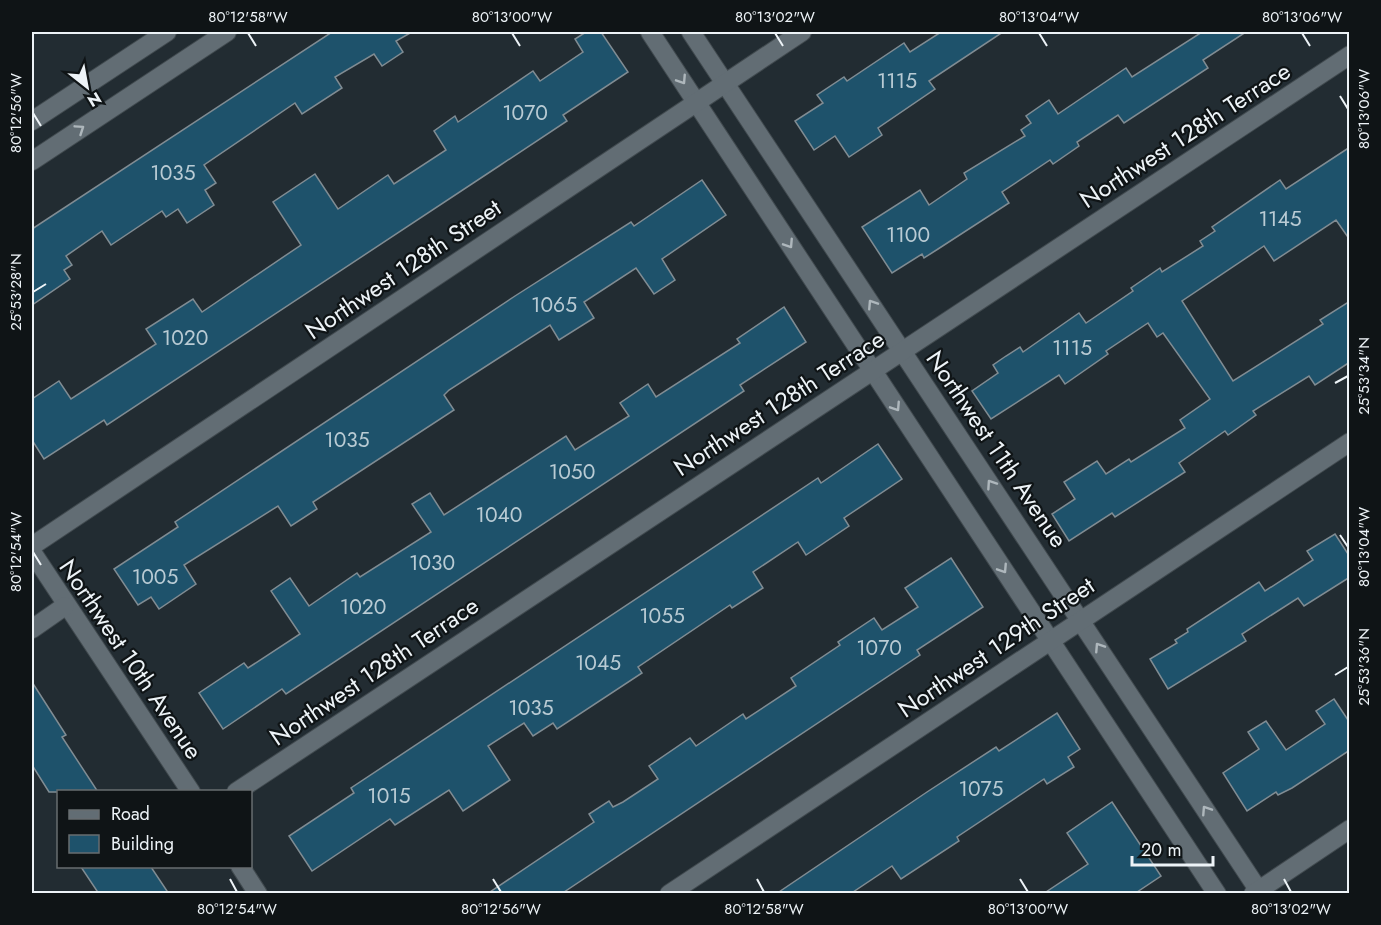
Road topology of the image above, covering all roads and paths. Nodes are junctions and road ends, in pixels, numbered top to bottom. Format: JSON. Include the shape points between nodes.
{"nodes":[{"id":1,"x":167,"y":32,"type":"edge"},
{"id":2,"x":226,"y":32,"type":"edge"},
{"id":3,"x":650,"y":32,"type":"edge"},
{"id":4,"x":691,"y":32,"type":"edge"},
{"id":5,"x":802,"y":32,"type":"edge"},
{"id":6,"x":1350,"y":56,"type":"edge"},
{"id":7,"x":725,"y":82,"type":"junction"},
{"id":8,"x":696,"y":102,"type":"junction"},
{"id":9,"x":32,"y":121,"type":"edge"},
{"id":10,"x":32,"y":161,"type":"edge"},
{"id":11,"x":902,"y":350,"type":"junction"},
{"id":12,"x":872,"y":370,"type":"junction"},
{"id":13,"x":1350,"y":442,"type":"edge"},
{"id":14,"x":32,"y":546,"type":"edge"},
{"id":15,"x":32,"y":552,"type":"edge"},
{"id":16,"x":65,"y":606,"type":"junction"},
{"id":17,"x":1081,"y":619,"type":"junction"},
{"id":18,"x":32,"y":629,"type":"edge"},
{"id":19,"x":1050,"y":640,"type":"junction"},
{"id":20,"x":190,"y":790,"type":"edge"},
{"id":21,"x":239,"y":790,"type":"edge"},
{"id":22,"x":1350,"y":829,"type":"edge"},
{"id":23,"x":241,"y":868,"type":"edge"},
{"id":24,"x":1258,"y":892,"type":"edge"},
{"id":25,"x":258,"y":894,"type":"edge"},
{"id":26,"x":669,"y":894,"type":"edge"},
{"id":27,"x":1217,"y":894,"type":"edge"}],
"edges":[{"from":1,"to":9,"type":"street"},
{"from":10,"to":2,"type":"street","one_way":true},
{"from":3,"to":8,"type":"street","one_way":true},
{"from":4,"to":7,"type":"street","name":"Northwest 11th Avenue"},
{"from":5,"to":7,"type":"street","name":"Northwest 128th Street"},
{"from":6,"to":11,"type":"street","name":"Northwest 128th Terrace"},
{"from":7,"to":8,"type":"street","name":"Northwest 128th Street"},
{"from":11,"to":7,"type":"street","name":"Northwest 11th Avenue","one_way":true},
{"from":8,"to":12,"type":"street","one_way":true},
{"from":8,"to":14,"type":"street","name":"Northwest 128th Street"},
{"from":11,"to":12,"type":"street","name":"Northwest 128th Terrace"},
{"from":17,"to":11,"type":"street","name":"Northwest 11th Avenue","one_way":true},
{"from":12,"to":19,"type":"street","one_way":true},
{"from":12,"to":21,"type":"street","name":"Northwest 128th Terrace"},
{"from":13,"to":17,"type":"street","name":"Northwest 129th Street"},
{"from":15,"to":16,"type":"street","name":"Northwest 10th Avenue"},
{"from":16,"to":18,"type":"street"},
{"from":16,"to":20,"type":"street","name":"Northwest 10th Avenue"},
{"from":17,"to":19,"type":"street","name":"Northwest 129th Street"},
{"from":24,"to":17,"type":"street","name":"Northwest 11th Avenue","one_way":true},
{"from":19,"to":26,"type":"street","name":"Northwest 129th Street"},
{"from":19,"to":27,"type":"street"},
{"from":22,"to":24,"type":"street"},
{"from":23,"to":25,"type":"street"}]}
